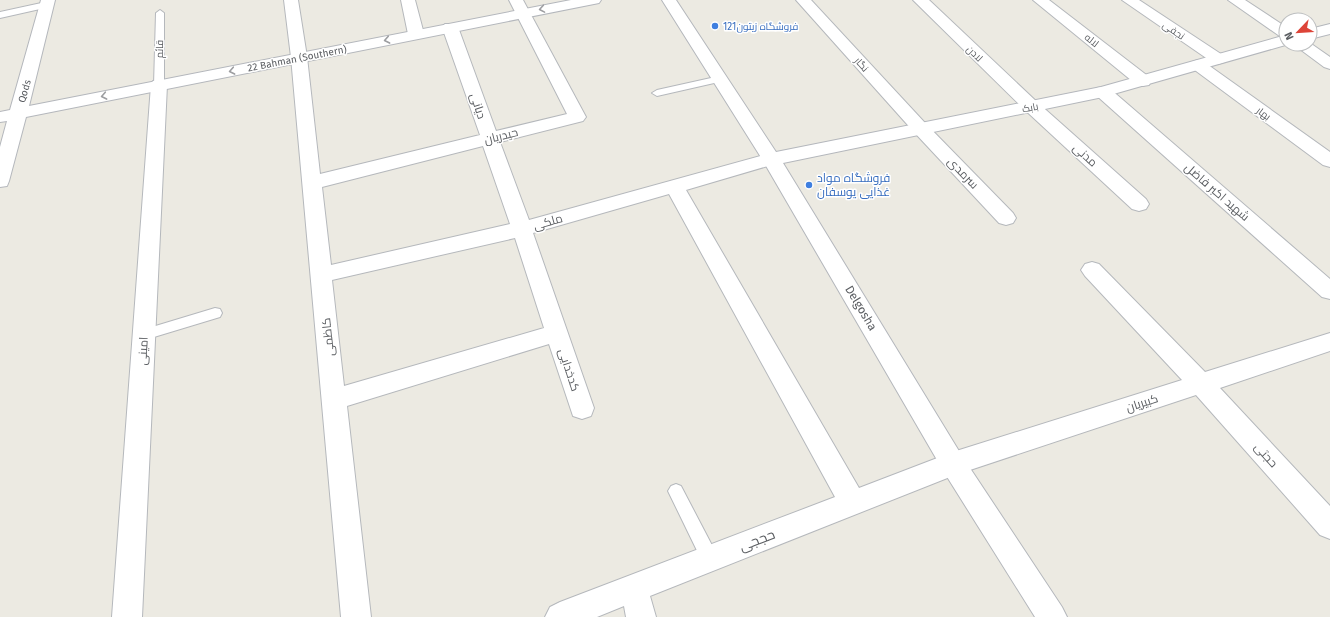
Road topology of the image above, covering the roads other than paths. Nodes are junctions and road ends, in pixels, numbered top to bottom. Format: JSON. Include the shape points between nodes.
{"nodes":[{"id":1,"x":291,"y":0,"type":"edge"},
{"id":2,"x":408,"y":0,"type":"edge"},
{"id":3,"x":594,"y":0,"type":"edge"},
{"id":4,"x":669,"y":0,"type":"edge"},
{"id":5,"x":803,"y":0,"type":"edge"},
{"id":6,"x":920,"y":0,"type":"edge"},
{"id":7,"x":1040,"y":0,"type":"edge"},
{"id":8,"x":1129,"y":0,"type":"edge"},
{"id":9,"x":1236,"y":0,"type":"edge"},
{"id":10,"x":47,"y":3,"type":"edge"},
{"id":11,"x":520,"y":6,"type":"edge"},
{"id":12,"x":160,"y":13,"type":"dead end"},
{"id":13,"x":0,"y":16,"type":"edge"},
{"id":14,"x":450,"y":27,"type":"junction"},
{"id":15,"x":1278,"y":29,"type":"edge"},
{"id":16,"x":1330,"y":29,"type":"edge"},
{"id":17,"x":1318,"y":32,"type":"edge"},
{"id":18,"x":416,"y":34,"type":"junction"},
{"id":19,"x":1278,"y":42,"type":"edge"},
{"id":20,"x":1312,"y":52,"type":"edge"},
{"id":21,"x":299,"y":57,"type":"junction"},
{"id":22,"x":1218,"y":59,"type":"junction"},
{"id":23,"x":1330,"y":64,"type":"edge"},
{"id":24,"x":1198,"y":65,"type":"junction"},
{"id":25,"x":720,"y":79,"type":"junction"},
{"id":26,"x":1143,"y":81,"type":"junction"},
{"id":27,"x":158,"y":85,"type":"junction"},
{"id":28,"x":1103,"y":92,"type":"junction"},
{"id":29,"x":657,"y":93,"type":"dead end"},
{"id":30,"x":1031,"y":106,"type":"junction"},
{"id":31,"x":18,"y":113,"type":"junction"},
{"id":32,"x":0,"y":117,"type":"edge"},
{"id":33,"x":920,"y":128,"type":"junction"},
{"id":34,"x":489,"y":139,"type":"junction"},
{"id":35,"x":771,"y":158,"type":"junction"},
{"id":36,"x":1330,"y":161,"type":"edge"},
{"id":37,"x":0,"y":181,"type":"edge"},
{"id":38,"x":312,"y":183,"type":"junction"},
{"id":39,"x":674,"y":186,"type":"junction"},
{"id":40,"x":1139,"y":204,"type":"dead end"},
{"id":41,"x":1006,"y":218,"type":"dead end"},
{"id":42,"x":522,"y":229,"type":"junction"},
{"id":43,"x":1092,"y":270,"type":"dead end"},
{"id":44,"x":322,"y":276,"type":"junction"},
{"id":45,"x":1330,"y":291,"type":"edge"},
{"id":46,"x":215,"y":313,"type":"dead end"},
{"id":47,"x":557,"y":333,"type":"junction"},
{"id":48,"x":144,"y":335,"type":"junction"},
{"id":49,"x":1330,"y":342,"type":"edge"},
{"id":50,"x":1201,"y":384,"type":"junction"},
{"id":51,"x":334,"y":399,"type":"junction"},
{"id":52,"x":582,"y":408,"type":"dead end"},
{"id":53,"x":954,"y":464,"type":"junction"},
{"id":54,"x":676,"y":491,"type":"dead end"},
{"id":55,"x":853,"y":503,"type":"junction"},
{"id":56,"x":1330,"y":526,"type":"edge"},
{"id":57,"x":710,"y":559,"type":"junction"},
{"id":58,"x":633,"y":588,"type":"junction"},
{"id":59,"x":127,"y":617,"type":"edge"},
{"id":60,"x":356,"y":617,"type":"edge"},
{"id":61,"x":560,"y":617,"type":"edge"},
{"id":62,"x":641,"y":617,"type":"edge"},
{"id":63,"x":1052,"y":617,"type":"edge"}],
"edges":[{"from":1,"to":21,"type":"street","name":"کاظمی"},
{"from":2,"to":18,"type":"street"},
{"from":3,"to":11,"type":"street","name":"22 Bahman (Southern)","one_way":true},
{"from":4,"to":25,"type":"street","name":"Delgosha"},
{"from":5,"to":33,"type":"street","name":"نگار"},
{"from":6,"to":30,"type":"street","name":"لادن"},
{"from":7,"to":26,"type":"street","name":"لاله"},
{"from":8,"to":22,"type":"street","name":"نجفی"},
{"from":9,"to":15,"type":"street"},
{"from":10,"to":13,"type":"lane"},
{"from":10,"to":31,"type":"street","name":"Qods"},
{"from":11,"to":14,"type":"street","name":"22 Bahman (Southern)"},
{"from":11,"to":34,"type":"street","name":"حیدریان","via":[[577,117]]},
{"from":12,"to":27,"type":"lane","name":"قائم"},
{"from":14,"to":18,"type":"street","name":"22 Bahman (Southern)"},
{"from":14,"to":34,"type":"street","name":"دیانی"},
{"from":16,"to":17,"type":"street"},
{"from":18,"to":21,"type":"street","name":"22 Bahman (Southern)","one_way":true},
{"from":19,"to":22,"type":"street","name":"بابک"},
{"from":20,"to":23,"type":"street"},
{"from":21,"to":27,"type":"street","name":"22 Bahman (Southern)","one_way":true},
{"from":21,"to":38,"type":"street","name":"کاظمی"},
{"from":22,"to":24,"type":"street","name":"بابک"},
{"from":24,"to":26,"type":"street","name":"بابک"},
{"from":24,"to":36,"type":"street","name":"بهار"},
{"from":25,"to":29,"type":"lane"},
{"from":25,"to":35,"type":"street","name":"Delgosha"},
{"from":26,"to":28,"type":"street","name":"بابک"},
{"from":27,"to":31,"type":"street","name":"22 Bahman (Southern)","one_way":true},
{"from":27,"to":48,"type":"street","name":"امینی"},
{"from":28,"to":30,"type":"street","name":"بابک"},
{"from":28,"to":45,"type":"street","name":"شهید اکبر فاضل"},
{"from":30,"to":33,"type":"street","name":"بابک"},
{"from":30,"to":40,"type":"street","name":"مدنی"},
{"from":31,"to":32,"type":"street","name":"22 Bahman (Southern)"},
{"from":31,"to":37,"type":"street","name":"Qods"},
{"from":33,"to":35,"type":"street","name":"بابک"},
{"from":33,"to":41,"type":"street","name":"سرمدی"},
{"from":34,"to":38,"type":"street","name":"حیدریان"},
{"from":34,"to":42,"type":"street","name":"دیانی"},
{"from":35,"to":39,"type":"street","name":"ملکی"},
{"from":35,"to":53,"type":"street","name":"Delgosha"},
{"from":38,"to":44,"type":"street","name":"کاظمی"},
{"from":39,"to":42,"type":"street","name":"ملکی"},
{"from":39,"to":55,"type":"street"},
{"from":42,"to":44,"type":"street","name":"ملکی"},
{"from":42,"to":47,"type":"street","name":"کدخدایی"},
{"from":43,"to":50,"type":"street","name":"حجتی"},
{"from":44,"to":51,"type":"street","name":"کاظمی"},
{"from":46,"to":48,"type":"lane"},
{"from":47,"to":51,"type":"street"},
{"from":47,"to":52,"type":"street","name":"کدخدایی"},
{"from":48,"to":59,"type":"street","name":"امینی"},
{"from":49,"to":50,"type":"street","name":"کبیریان"},
{"from":50,"to":53,"type":"street","name":"کبیریان"},
{"from":50,"to":56,"type":"street","name":"حجتی"},
{"from":51,"to":60,"type":"street","name":"کاظمی"},
{"from":53,"to":55,"type":"street","name":"حججی"},
{"from":53,"to":63,"type":"street","name":"Delgosha"},
{"from":54,"to":57,"type":"lane"},
{"from":55,"to":57,"type":"street","name":"حججی"},
{"from":57,"to":58,"type":"street","name":"حججی"},
{"from":58,"to":61,"type":"street","name":"حججی"},
{"from":58,"to":62,"type":"street"}]}
